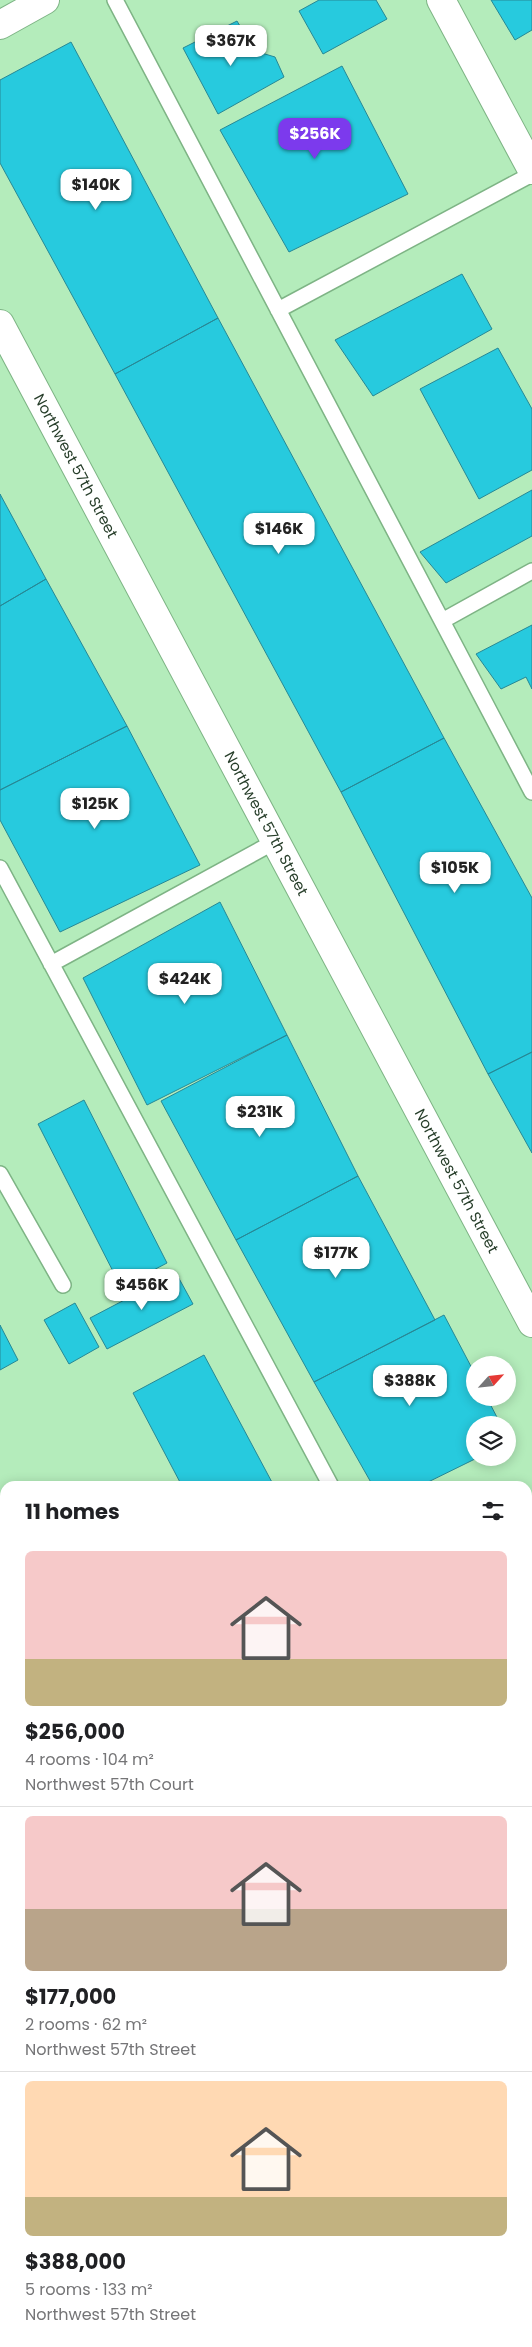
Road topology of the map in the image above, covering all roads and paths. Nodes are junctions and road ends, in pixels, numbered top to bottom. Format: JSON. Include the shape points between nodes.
{"nodes":[{"id":1,"x":45,"y":0,"type":"edge"},
{"id":2,"x":115,"y":0,"type":"edge"},
{"id":3,"x":441,"y":0,"type":"edge"},
{"id":4,"x":0,"y":25,"type":"edge"},
{"id":5,"x":532,"y":170,"type":"edge"},
{"id":6,"x":532,"y":174,"type":"edge"},
{"id":7,"x":278,"y":310,"type":"junction"},
{"id":8,"x":0,"y":324,"type":"edge"},
{"id":9,"x":532,"y":572,"type":"edge"},
{"id":10,"x":442,"y":621,"type":"junction"},
{"id":11,"x":532,"y":792,"type":"edge"},
{"id":12,"x":276,"y":841,"type":"junction"},
{"id":13,"x":0,"y":868,"type":"edge"},
{"id":14,"x":50,"y":964,"type":"junction"},
{"id":15,"x":0,"y":1174,"type":"edge"},
{"id":16,"x":63,"y":1285,"type":"dead end"},
{"id":17,"x":532,"y":1323,"type":"edge"},
{"id":18,"x":328,"y":1481,"type":"edge"}],
"edges":[{"from":1,"to":4,"type":"main road"},
{"from":2,"to":7,"type":"lane"},
{"from":3,"to":5,"type":"main road"},
{"from":6,"to":7,"type":"lane"},
{"from":7,"to":10,"type":"lane"},
{"from":8,"to":12,"type":"main road","name":"Northwest 57th Street"},
{"from":9,"to":10,"type":"lane"},
{"from":10,"to":11,"type":"lane"},
{"from":12,"to":14,"type":"lane"},
{"from":12,"to":17,"type":"main road","name":"Northwest 57th Street"},
{"from":13,"to":14,"type":"lane"},
{"from":14,"to":18,"type":"lane"},
{"from":15,"to":16,"type":"lane"}]}
